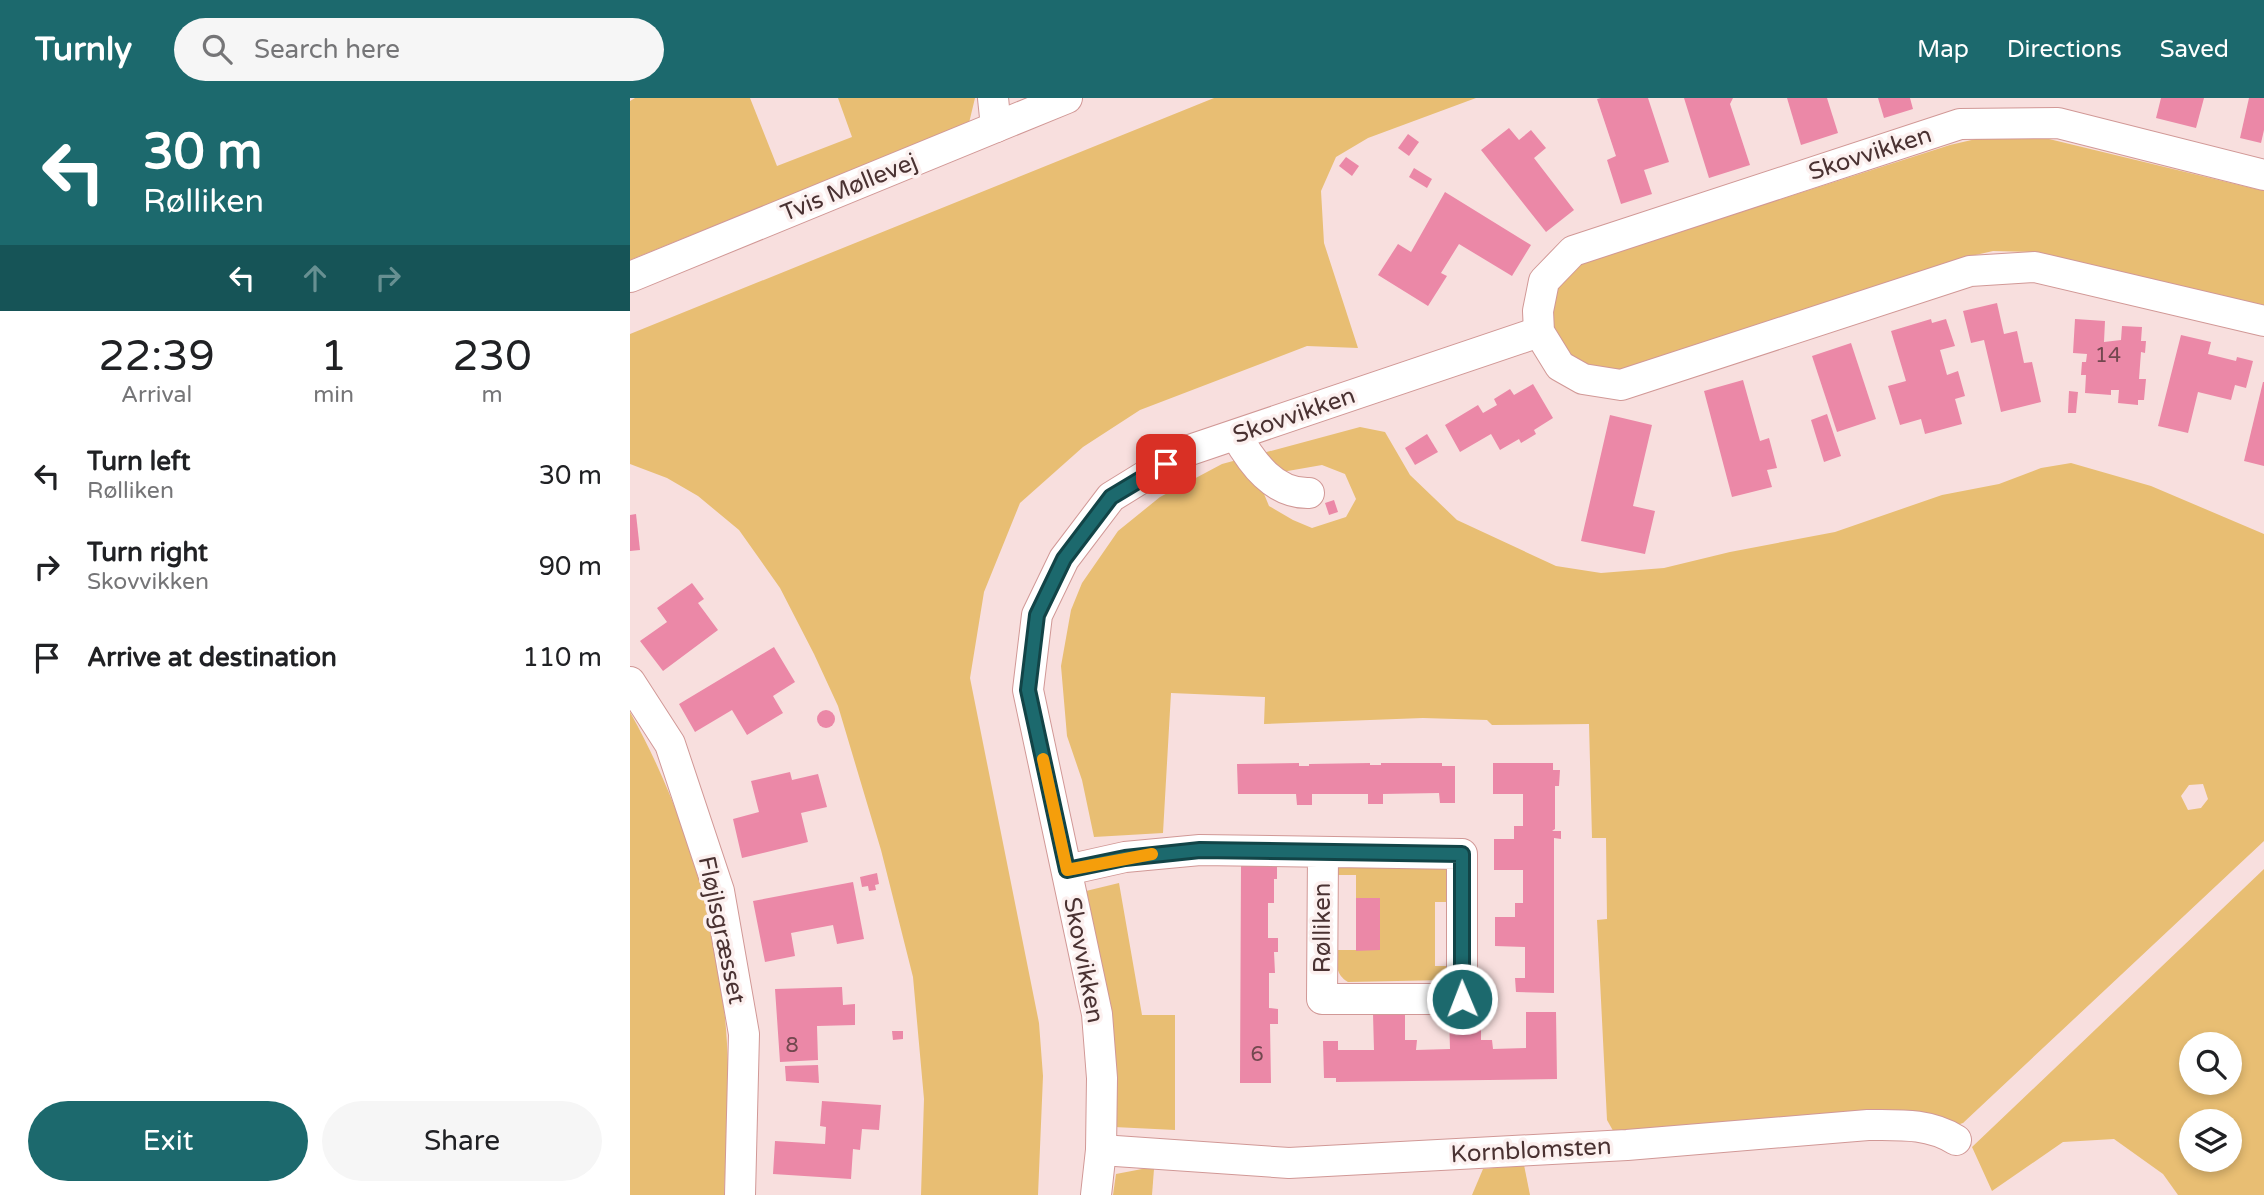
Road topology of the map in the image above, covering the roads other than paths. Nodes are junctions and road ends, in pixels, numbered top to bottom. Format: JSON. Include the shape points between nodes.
{"nodes":[{"id":1,"x":1067,"y":98,"type":"edge"},
{"id":2,"x":995,"y":112,"type":"edge"},
{"id":3,"x":2264,"y":175,"type":"edge"},
{"id":4,"x":630,"y":277,"type":"edge"},
{"id":5,"x":2264,"y":321,"type":"edge"},
{"id":6,"x":1539,"y":332,"type":"junction"},
{"id":7,"x":1236,"y":435,"type":"junction"},
{"id":8,"x":1309,"y":493,"type":"dead end"},
{"id":9,"x":630,"y":682,"type":"edge"},
{"id":10,"x":1323,"y":853,"type":"junction"},
{"id":11,"x":1067,"y":870,"type":"junction"},
{"id":12,"x":1956,"y":1140,"type":"dead end"},
{"id":13,"x":1101,"y":1150,"type":"junction"},
{"id":14,"x":740,"y":1195,"type":"edge"},
{"id":15,"x":1096,"y":1195,"type":"edge"}],
"edges":[{"from":1,"to":2,"type":"street","name":"Tvis Møllevej"},
{"from":2,"to":4,"type":"street","name":"Tvis Møllevej"},
{"from":3,"to":6,"type":"street","name":"Skovvikken","via":[[2058,123],[1960,124],[1573,251],[1544,281]]},
{"from":5,"to":6,"type":"street","via":[[2035,267],[1970,271],[1621,385],[1583,379],[1560,366]]},
{"from":6,"to":7,"type":"street","name":"Skovvikken"},
{"from":7,"to":8,"type":"street","via":[[1268,478],[1295,494]]},
{"from":7,"to":11,"type":"street","name":"Skovvikken","via":[[1184,452],[1111,497],[1064,559],[1037,615],[1028,690]]},
{"from":9,"to":14,"type":"street","name":"Fløjlsgræsset","via":[[670,744],[719,891],[744,1034]]},
{"from":10,"to":10,"type":"street","name":"Rølliken","via":[[1322,999],[1462,999],[1462,854]]},
{"from":10,"to":11,"type":"street","name":"Rølliken","via":[[1189,851]]},
{"from":11,"to":13,"type":"street","name":"Skovvikken","via":[[1097,1014]]},
{"from":12,"to":13,"type":"street","name":"Kornblomsten","via":[[1940,1129],[1868,1125],[1627,1145],[1289,1163]]},
{"from":13,"to":15,"type":"street","name":"Skovvikken"}]}
